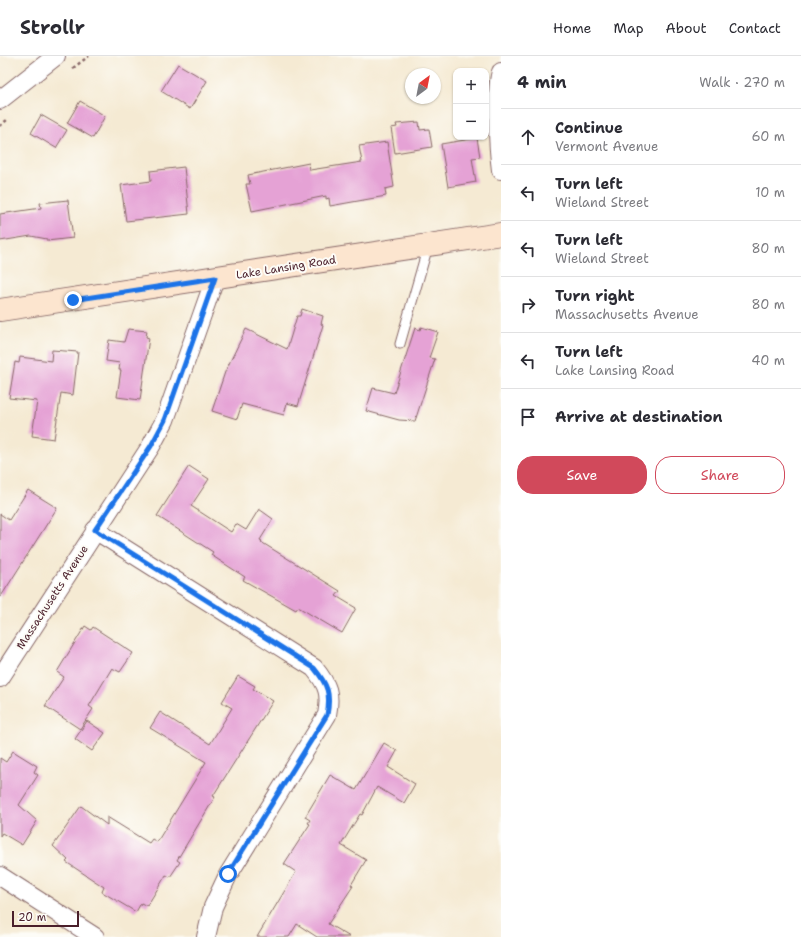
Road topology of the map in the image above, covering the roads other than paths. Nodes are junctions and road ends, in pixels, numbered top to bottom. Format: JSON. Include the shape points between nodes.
{"nodes":[{"id":1,"x":56,"y":56,"type":"edge"},
{"id":2,"x":501,"y":72,"type":"edge"},
{"id":3,"x":0,"y":100,"type":"edge"},
{"id":4,"x":501,"y":170,"type":"edge"},
{"id":5,"x":501,"y":234,"type":"edge"},
{"id":6,"x":428,"y":246,"type":"junction"},
{"id":7,"x":215,"y":278,"type":"junction"},
{"id":8,"x":0,"y":310,"type":"edge"},
{"id":9,"x":400,"y":344,"type":"dead end"},
{"id":10,"x":95,"y":530,"type":"junction"},
{"id":11,"x":0,"y":678,"type":"edge"},
{"id":12,"x":0,"y":876,"type":"edge"},
{"id":13,"x":95,"y":937,"type":"edge"},
{"id":14,"x":206,"y":937,"type":"edge"}],
"edges":[{"from":1,"to":3,"type":"street"},
{"from":2,"to":4,"type":"street"},
{"from":5,"to":6,"type":"main road","name":"Lake Lansing Road"},
{"from":6,"to":7,"type":"main road","name":"Lake Lansing Road"},
{"from":6,"to":9,"type":"lane"},
{"from":7,"to":8,"type":"main road","name":"Lake Lansing Road"},
{"from":7,"to":10,"type":"street","name":"Massachusetts Avenue","via":[[165,420],[151,446]]},
{"from":10,"to":11,"type":"street","name":"Massachusetts Avenue"},
{"from":10,"to":14,"type":"street","via":[[314,668],[325,681],[330,700],[327,715],[228,874],[213,906]]},
{"from":12,"to":13,"type":"street"}]}
